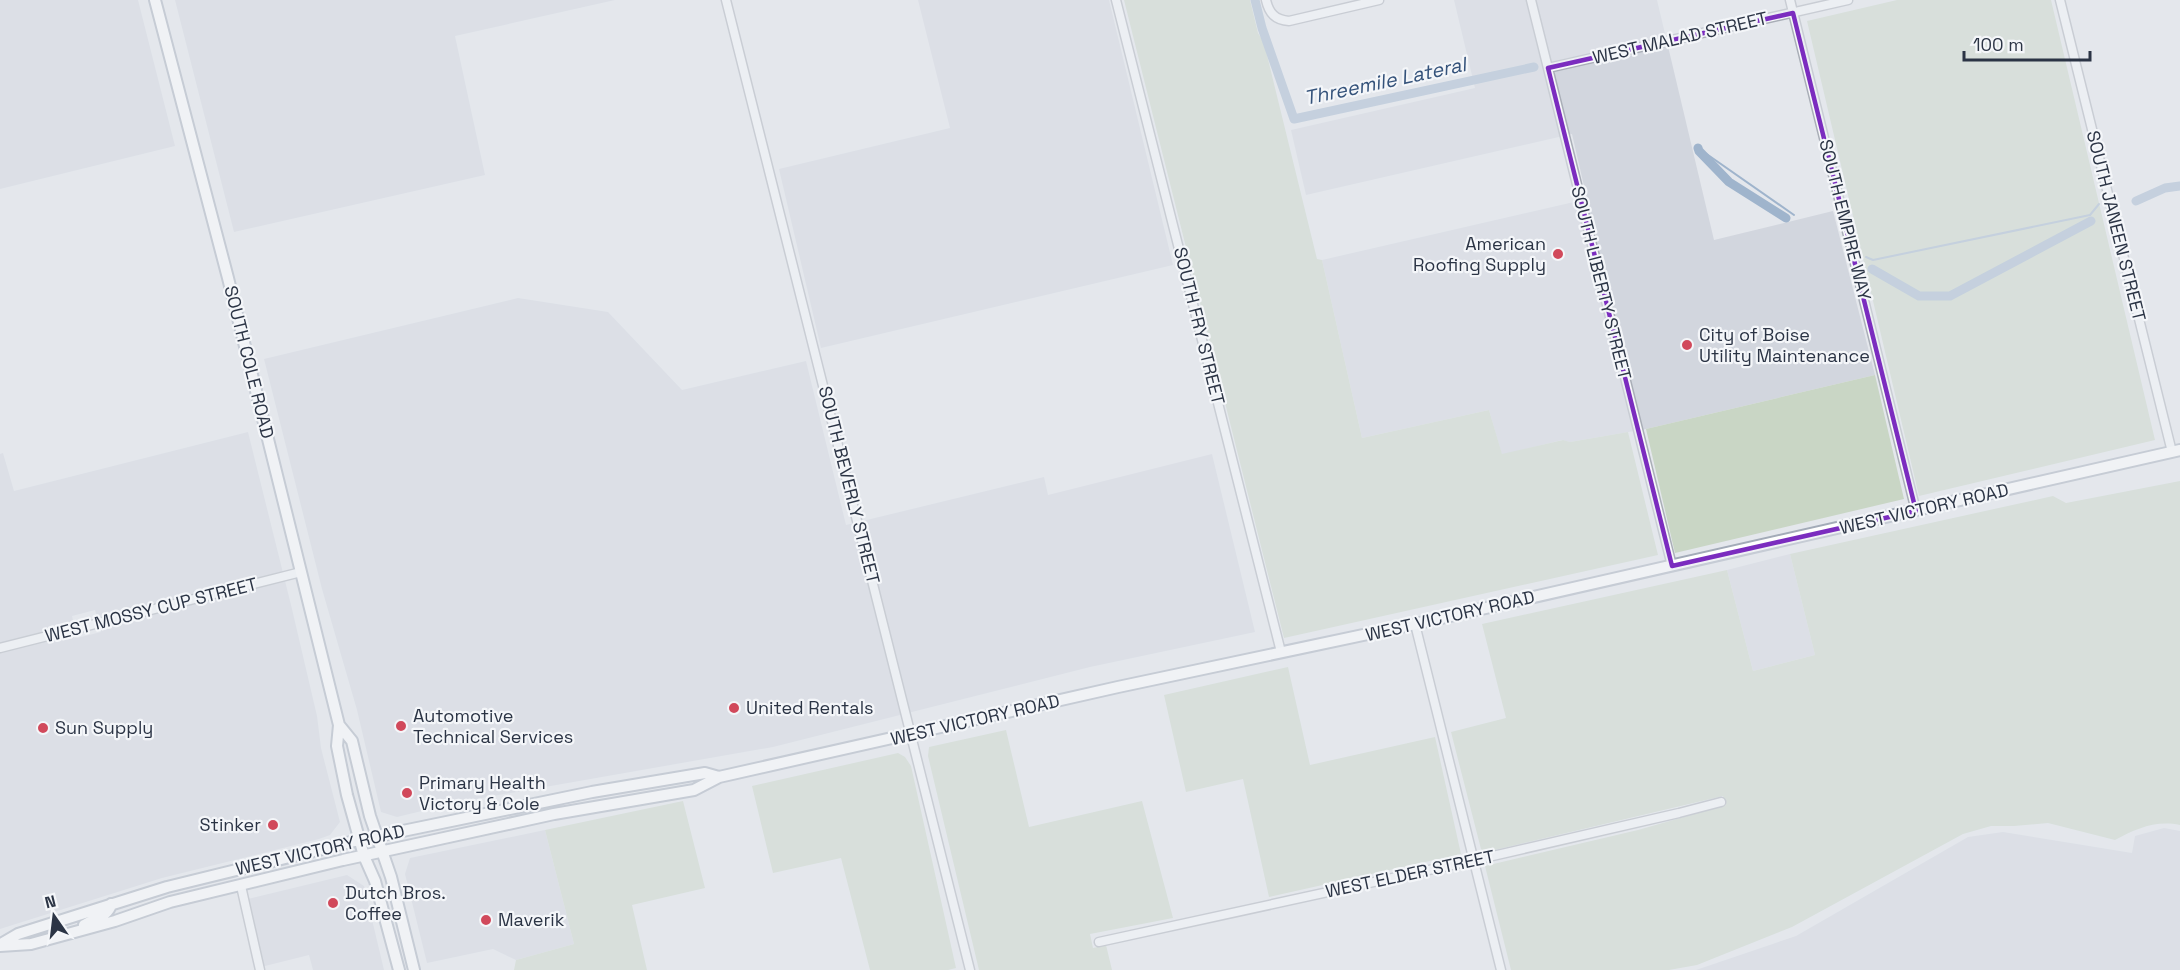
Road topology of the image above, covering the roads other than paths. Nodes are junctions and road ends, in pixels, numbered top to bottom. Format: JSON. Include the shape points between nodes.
{"nodes":[{"id":1,"x":155,"y":0,"type":"edge"},
{"id":2,"x":726,"y":0,"type":"edge"},
{"id":3,"x":1116,"y":0,"type":"edge"},
{"id":4,"x":1266,"y":0,"type":"edge"},
{"id":5,"x":1379,"y":0,"type":"edge"},
{"id":6,"x":1531,"y":0,"type":"edge"},
{"id":7,"x":1790,"y":0,"type":"edge"},
{"id":8,"x":1848,"y":0,"type":"edge"},
{"id":9,"x":2060,"y":0,"type":"edge"},
{"id":10,"x":1793,"y":12,"type":"junction"},
{"id":11,"x":1548,"y":68,"type":"junction"},
{"id":12,"x":2176,"y":451,"type":"edge"},
{"id":13,"x":1916,"y":511,"type":"junction"},
{"id":14,"x":1672,"y":566,"type":"junction"},
{"id":15,"x":301,"y":572,"type":"junction"},
{"id":16,"x":1415,"y":624,"type":"junction"},
{"id":17,"x":0,"y":648,"type":"edge"},
{"id":18,"x":1281,"y":652,"type":"junction"},
{"id":19,"x":339,"y":725,"type":"junction"},
{"id":20,"x":910,"y":735,"type":"junction"},
{"id":21,"x":719,"y":777,"type":"junction"},
{"id":22,"x":674,"y":779,"type":"junction"},
{"id":23,"x":627,"y":801,"type":"junction"},
{"id":24,"x":1721,"y":802,"type":"dead end"},
{"id":25,"x":377,"y":836,"type":"junction"},
{"id":26,"x":358,"y":840,"type":"junction"},
{"id":27,"x":383,"y":852,"type":"junction"},
{"id":28,"x":364,"y":856,"type":"junction"},
{"id":29,"x":1474,"y":860,"type":"junction"},
{"id":30,"x":241,"y":885,"type":"junction"},
{"id":31,"x":111,"y":904,"type":"junction"},
{"id":32,"x":78,"y":915,"type":"junction"},
{"id":33,"x":68,"y":934,"type":"junction"},
{"id":34,"x":1099,"y":942,"type":"dead end"},
{"id":35,"x":31,"y":944,"type":"junction"},
{"id":36,"x":0,"y":946,"type":"edge"},
{"id":37,"x":260,"y":970,"type":"edge"},
{"id":38,"x":399,"y":970,"type":"edge"},
{"id":39,"x":414,"y":970,"type":"edge"},
{"id":40,"x":970,"y":970,"type":"edge"},
{"id":41,"x":1501,"y":970,"type":"edge"}],
"edges":[{"from":1,"to":15,"type":"main road","name":"SOUTH COLE ROAD"},
{"from":2,"to":20,"type":"street","name":"SOUTH BEVERLY STREET"},
{"from":3,"to":18,"type":"street","name":"SOUTH FRY STREET"},
{"from":4,"to":5,"type":"street","via":[[1275,17],[1289,21]]},
{"from":6,"to":11,"type":"street","name":"SOUTH LIBERTY STREET"},
{"from":7,"to":10,"type":"street","name":"SOUTH EMPIRE WAY"},
{"from":8,"to":10,"type":"street","name":"WEST MALAD STREET"},
{"from":9,"to":12,"type":"street","name":"SOUTH JANEEN STREET"},
{"from":10,"to":11,"type":"street","name":"WEST MALAD STREET"},
{"from":10,"to":13,"type":"street","name":"SOUTH EMPIRE WAY"},
{"from":11,"to":14,"type":"street","name":"SOUTH LIBERTY STREET"},
{"from":12,"to":13,"type":"main road","name":"WEST VICTORY ROAD"},
{"from":13,"to":14,"type":"main road","name":"WEST VICTORY ROAD"},
{"from":14,"to":16,"type":"main road","name":"WEST VICTORY ROAD"},
{"from":15,"to":17,"type":"street","name":"WEST MOSSY CUP STREET"},
{"from":15,"to":19,"type":"main road","name":"SOUTH COLE ROAD"},
{"from":16,"to":18,"type":"main road","name":"WEST VICTORY ROAD"},
{"from":16,"to":29,"type":"street"},
{"from":18,"to":20,"type":"main road","name":"WEST VICTORY ROAD"},
{"from":19,"to":25,"type":"main road","name":"SOUTH COLE ROAD","via":[[352,741]]},
{"from":19,"to":26,"type":"main road","name":"SOUTH COLE ROAD","via":[[337,746]]},
{"from":20,"to":21,"type":"main road","name":"WEST VICTORY ROAD"},
{"from":20,"to":40,"type":"street","name":"SOUTH BEVERLY STREET"},
{"from":21,"to":22,"type":"main road","name":"WEST VICTORY ROAD","via":[[705,774]]},
{"from":21,"to":23,"type":"main road","name":"WEST VICTORY ROAD","via":[[694,790]]},
{"from":22,"to":23,"type":"main road","name":"WEST VICTORY ROAD","via":[[671,787]]},
{"from":22,"to":25,"type":"main road","name":"WEST VICTORY ROAD"},
{"from":23,"to":27,"type":"main road","name":"WEST VICTORY ROAD"},
{"from":24,"to":29,"type":"street","name":"WEST ELDER STREET"},
{"from":25,"to":26,"type":"main road","name":"WEST VICTORY ROAD"},
{"from":25,"to":27,"type":"main road","name":"SOUTH COLE ROAD"},
{"from":26,"to":28,"type":"main road","name":"SOUTH COLE ROAD"},
{"from":26,"to":31,"type":"main road","name":"WEST VICTORY ROAD"},
{"from":27,"to":28,"type":"main road","name":"WEST VICTORY ROAD"},
{"from":27,"to":39,"type":"main road","name":"SOUTH COLE ROAD"},
{"from":28,"to":30,"type":"main road","name":"WEST VICTORY ROAD"},
{"from":28,"to":38,"type":"main road","name":"SOUTH COLE ROAD","via":[[375,880]]},
{"from":29,"to":34,"type":"street","name":"WEST ELDER STREET"},
{"from":29,"to":41,"type":"street"},
{"from":30,"to":33,"type":"main road","name":"WEST VICTORY ROAD"},
{"from":30,"to":37,"type":"street"},
{"from":31,"to":32,"type":"main road","name":"WEST VICTORY ROAD"},
{"from":31,"to":33,"type":"main road","name":"WEST VICTORY ROAD","via":[[107,914]]},
{"from":32,"to":35,"type":"main road","name":"WEST VICTORY ROAD","via":[[57,929],[33,936]]},
{"from":32,"to":36,"type":"main road","name":"WEST VICTORY ROAD","via":[[18,934]]},
{"from":33,"to":35,"type":"main road","name":"WEST VICTORY ROAD"},
{"from":35,"to":36,"type":"main road","name":"WEST VICTORY ROAD"}]}
